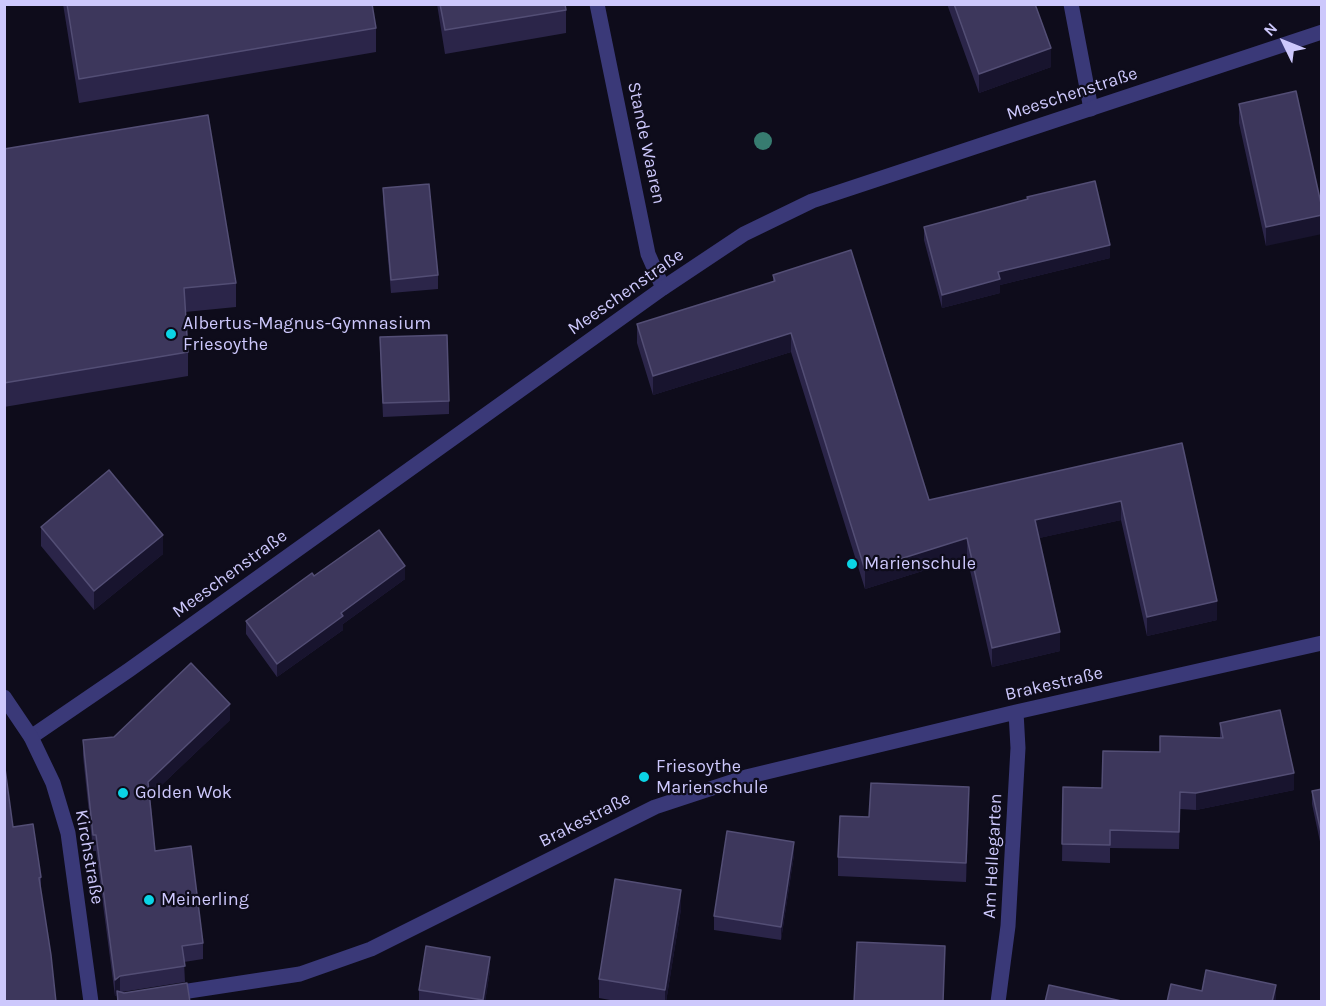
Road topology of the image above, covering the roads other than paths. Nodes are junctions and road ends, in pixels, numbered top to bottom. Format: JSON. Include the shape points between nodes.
{"nodes":[{"id":1,"x":597,"y":4,"type":"edge"},
{"id":2,"x":1071,"y":4,"type":"edge"},
{"id":3,"x":1322,"y":32,"type":"edge"},
{"id":4,"x":1091,"y":109,"type":"junction"},
{"id":5,"x":663,"y":288,"type":"junction"},
{"id":6,"x":1322,"y":643,"type":"edge"},
{"id":7,"x":4,"y":697,"type":"edge"},
{"id":8,"x":1016,"y":712,"type":"junction"},
{"id":9,"x":31,"y":737,"type":"junction"},
{"id":10,"x":152,"y":996,"type":"edge"},
{"id":11,"x":91,"y":1002,"type":"edge"},
{"id":12,"x":998,"y":1002,"type":"edge"}],
"edges":[{"from":1,"to":5,"type":"street","name":"Stande Waaren","via":[[648,254]]},
{"from":2,"to":4,"type":"street"},
{"from":3,"to":4,"type":"street","name":"Meeschenstraße"},
{"from":4,"to":5,"type":"street","name":"Meeschenstraße","via":[[812,201],[744,234]]},
{"from":5,"to":9,"type":"street","name":"Meeschenstraße"},
{"from":6,"to":8,"type":"street","name":"Brakestraße"},
{"from":7,"to":9,"type":"street","name":"Kirchstraße"},
{"from":8,"to":10,"type":"street","name":"Brakestraße","via":[[746,777],[655,807],[371,949],[300,974]]},
{"from":8,"to":12,"type":"street","name":"Am Hellegarten","via":[[1018,748],[1009,914]]},
{"from":9,"to":11,"type":"street","name":"Kirchstraße","via":[[53,783],[68,833]]}]}
